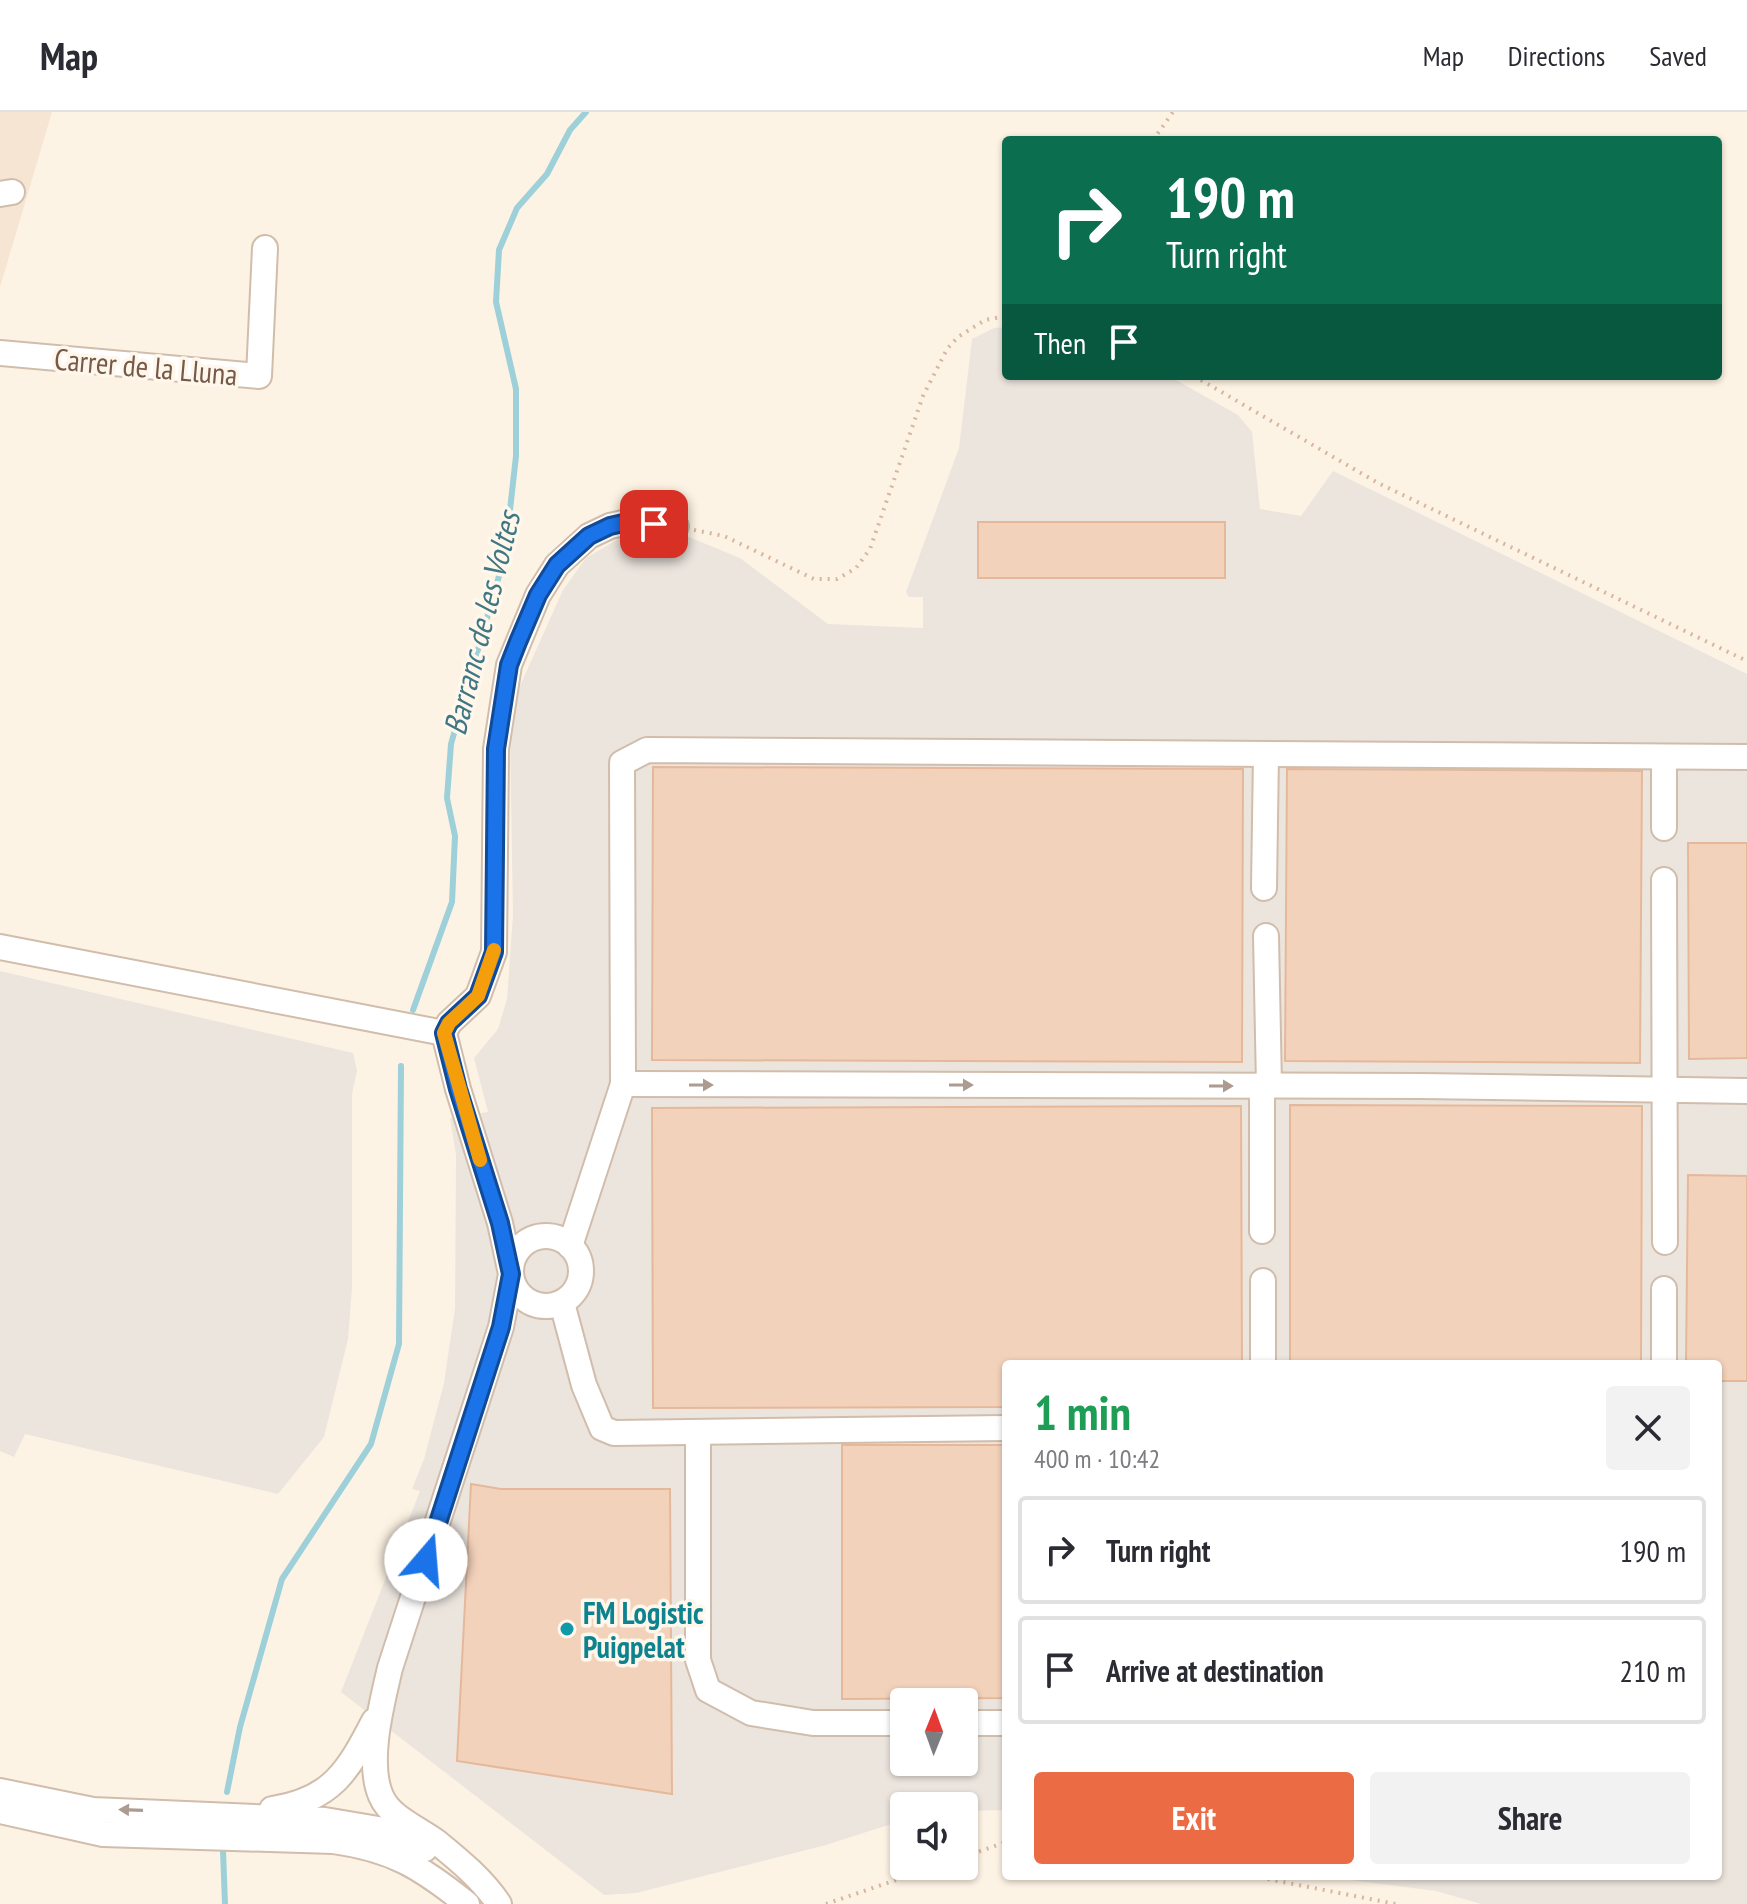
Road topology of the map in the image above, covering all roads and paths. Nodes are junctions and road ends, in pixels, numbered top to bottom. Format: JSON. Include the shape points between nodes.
{"nodes":[{"id":1,"x":1173,"y":112,"type":"edge"},
{"id":2,"x":1156,"y":136,"type":"edge"},
{"id":3,"x":265,"y":248,"type":"dead end"},
{"id":4,"x":1002,"y":317,"type":"edge"},
{"id":5,"x":0,"y":353,"type":"edge"},
{"id":6,"x":1201,"y":380,"type":"edge"},
{"id":7,"x":676,"y":526,"type":"joint"},
{"id":8,"x":1747,"y":661,"type":"edge"},
{"id":9,"x":1266,"y":754,"type":"junction"},
{"id":10,"x":1664,"y":757,"type":"junction"},
{"id":11,"x":1747,"y":757,"type":"edge"},
{"id":12,"x":1664,"y":828,"type":"dead end"},
{"id":13,"x":1664,"y":880,"type":"dead end"},
{"id":14,"x":1264,"y":888,"type":"dead end"},
{"id":15,"x":1266,"y":936,"type":"dead end"},
{"id":16,"x":0,"y":947,"type":"edge"},
{"id":17,"x":444,"y":1033,"type":"junction"},
{"id":18,"x":623,"y":1084,"type":"junction"},
{"id":19,"x":1266,"y":1086,"type":"junction"},
{"id":20,"x":1665,"y":1090,"type":"junction"},
{"id":21,"x":1747,"y":1091,"type":"edge"},
{"id":22,"x":1262,"y":1231,"type":"dead end"},
{"id":23,"x":1665,"y":1242,"type":"dead end"},
{"id":24,"x":570,"y":1246,"type":"junction"},
{"id":25,"x":511,"y":1274,"type":"junction"},
{"id":26,"x":1263,"y":1281,"type":"dead end"},
{"id":27,"x":1664,"y":1289,"type":"dead end"},
{"id":28,"x":562,"y":1303,"type":"junction"},
{"id":29,"x":1263,"y":1360,"type":"edge"},
{"id":30,"x":1664,"y":1360,"type":"edge"},
{"id":31,"x":1002,"y":1428,"type":"edge"},
{"id":32,"x":698,"y":1432,"type":"junction"},
{"id":33,"x":381,"y":1708,"type":"junction"},
{"id":34,"x":890,"y":1723,"type":"edge"},
{"id":35,"x":978,"y":1723,"type":"edge"},
{"id":36,"x":1002,"y":1723,"type":"edge"},
{"id":37,"x":375,"y":1770,"type":"junction"},
{"id":38,"x":0,"y":1778,"type":"edge"},
{"id":39,"x":339,"y":1780,"type":"junction"},
{"id":40,"x":0,"y":1791,"type":"edge"},
{"id":41,"x":93,"y":1810,"type":"junction"},
{"id":42,"x":6,"y":1812,"type":"edge"},
{"id":43,"x":229,"y":1815,"type":"junction"},
{"id":44,"x":348,"y":1824,"type":"junction"},
{"id":45,"x":120,"y":1834,"type":"junction"},
{"id":46,"x":1002,"y":1843,"type":"edge"},
{"id":47,"x":978,"y":1852,"type":"edge"},
{"id":48,"x":431,"y":1877,"type":"junction"},
{"id":49,"x":896,"y":1880,"type":"edge"},
{"id":50,"x":1273,"y":1880,"type":"edge"},
{"id":51,"x":467,"y":1904,"type":"edge"},
{"id":52,"x":492,"y":1904,"type":"edge"},
{"id":53,"x":499,"y":1904,"type":"edge"},
{"id":54,"x":826,"y":1904,"type":"edge"},
{"id":55,"x":1396,"y":1904,"type":"edge"}],
"edges":[{"from":1,"to":2,"type":"path"},
{"from":3,"to":5,"type":"street","name":"Carrer de la Lluna","via":[[259,376]]},
{"from":4,"to":7,"type":"path","via":[[985,320],[947,349],[923,396],[870,549],[856,568],[837,579],[814,579],[724,536]]},
{"from":6,"to":8,"type":"path","via":[[1378,483]]},
{"from":7,"to":17,"type":"street","via":[[632,521],[589,536],[557,565],[538,595],[509,665],[496,749],[494,952],[478,996]]},
{"from":9,"to":10,"type":"street"},
{"from":9,"to":14,"type":"street"},
{"from":9,"to":18,"type":"street","via":[[647,750],[622,763]]},
{"from":10,"to":11,"type":"street"},
{"from":10,"to":12,"type":"street"},
{"from":13,"to":20,"type":"street"},
{"from":15,"to":19,"type":"street"},
{"from":16,"to":17,"type":"street"},
{"from":17,"to":25,"type":"street"},
{"from":18,"to":19,"type":"street","one_way":true},
{"from":18,"to":24,"type":"street"},
{"from":19,"to":20,"type":"street"},
{"from":19,"to":22,"type":"street"},
{"from":20,"to":21,"type":"street"},
{"from":20,"to":23,"type":"street"},
{"from":24,"to":25,"type":"street","via":[[556,1238],[533,1238],[516,1253]]},
{"from":24,"to":28,"type":"street","via":[[582,1274],[579,1286]]},
{"from":25,"to":28,"type":"street","via":[[529,1302]]},
{"from":25,"to":33,"type":"street","via":[[501,1327]]},
{"from":26,"to":29,"type":"street"},
{"from":27,"to":30,"type":"street"},
{"from":28,"to":32,"type":"street","via":[[584,1385],[602,1428],[614,1433]]},
{"from":31,"to":32,"type":"street"},
{"from":32,"to":34,"type":"street","via":[[698,1660],[708,1690],[751,1713],[813,1723]]},
{"from":33,"to":37,"type":"street"},
{"from":33,"to":39,"type":"street"},
{"from":35,"to":36,"type":"street"},
{"from":37,"to":44,"type":"street","via":[[370,1799]]},
{"from":37,"to":53,"type":"street","via":[[381,1798],[488,1888]]},
{"from":38,"to":41,"type":"street"},
{"from":39,"to":43,"type":"street","via":[[317,1797],[291,1806]]},
{"from":39,"to":44,"type":"street"},
{"from":40,"to":41,"type":"street"},
{"from":43,"to":41,"type":"street","one_way":true},
{"from":42,"to":45,"type":"street"},
{"from":43,"to":44,"type":"street"},
{"from":44,"to":45,"type":"street","via":[[319,1831],[205,1824]]},
{"from":44,"to":48,"type":"street","via":[[356,1832],[411,1849]]},
{"from":44,"to":52,"type":"street","via":[[417,1843]]},
{"from":45,"to":48,"type":"street","via":[[333,1841],[369,1846],[406,1860]]},
{"from":46,"to":47,"type":"path"},
{"from":48,"to":51,"type":"street"},
{"from":49,"to":54,"type":"path"},
{"from":50,"to":55,"type":"path"}]}
